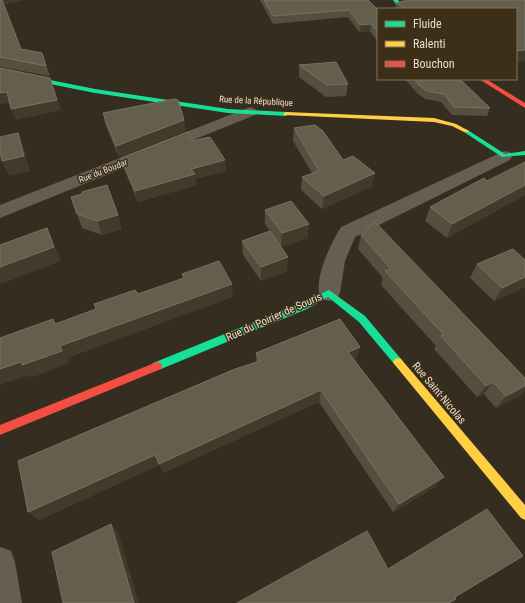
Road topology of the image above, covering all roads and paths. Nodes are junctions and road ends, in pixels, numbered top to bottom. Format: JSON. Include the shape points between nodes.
{"nodes":[{"id":1,"x":395,"y":0,"type":"edge"},
{"id":2,"x":402,"y":8,"type":"edge"},
{"id":3,"x":0,"y":72,"type":"edge"},
{"id":4,"x":484,"y":80,"type":"edge"},
{"id":5,"x":514,"y":98,"type":"junction"},
{"id":6,"x":525,"y":101,"type":"edge"},
{"id":7,"x":525,"y":106,"type":"edge"},
{"id":8,"x":250,"y":112,"type":"junction"},
{"id":9,"x":509,"y":148,"type":"edge"},
{"id":10,"x":525,"y":153,"type":"edge"},
{"id":11,"x":0,"y":212,"type":"edge"},
{"id":12,"x":329,"y":293,"type":"junction"},
{"id":13,"x":0,"y":430,"type":"edge"},
{"id":14,"x":525,"y":514,"type":"edge"},
{"id":15,"x":0,"y":562,"type":"edge"},
{"id":16,"x":6,"y":603,"type":"edge"}],
"edges":[{"from":1,"to":2,"type":"street"},
{"from":3,"to":8,"type":"street","name":"Rue de la République","via":[[95,91]]},
{"from":4,"to":5,"type":"street"},
{"from":5,"to":6,"type":"street"},
{"from":5,"to":7,"type":"street"},
{"from":8,"to":9,"type":"street","name":"Rue de la République","via":[[434,120],[458,126]]},
{"from":8,"to":11,"type":"street","name":"Rue du Boudar"},
{"from":9,"to":10,"type":"street","name":"Rue du Poirier de Souris"},
{"from":9,"to":12,"type":"street","name":"Rue du Poirier de Souris","via":[[348,232],[340,242],[334,258]]},
{"from":12,"to":13,"type":"street","name":"Rue du Poirier de Souris","via":[[304,306]]},
{"from":12,"to":14,"type":"street","name":"Rue Saint-Nicolas","via":[[362,319]]},
{"from":15,"to":16,"type":"street"}]}
